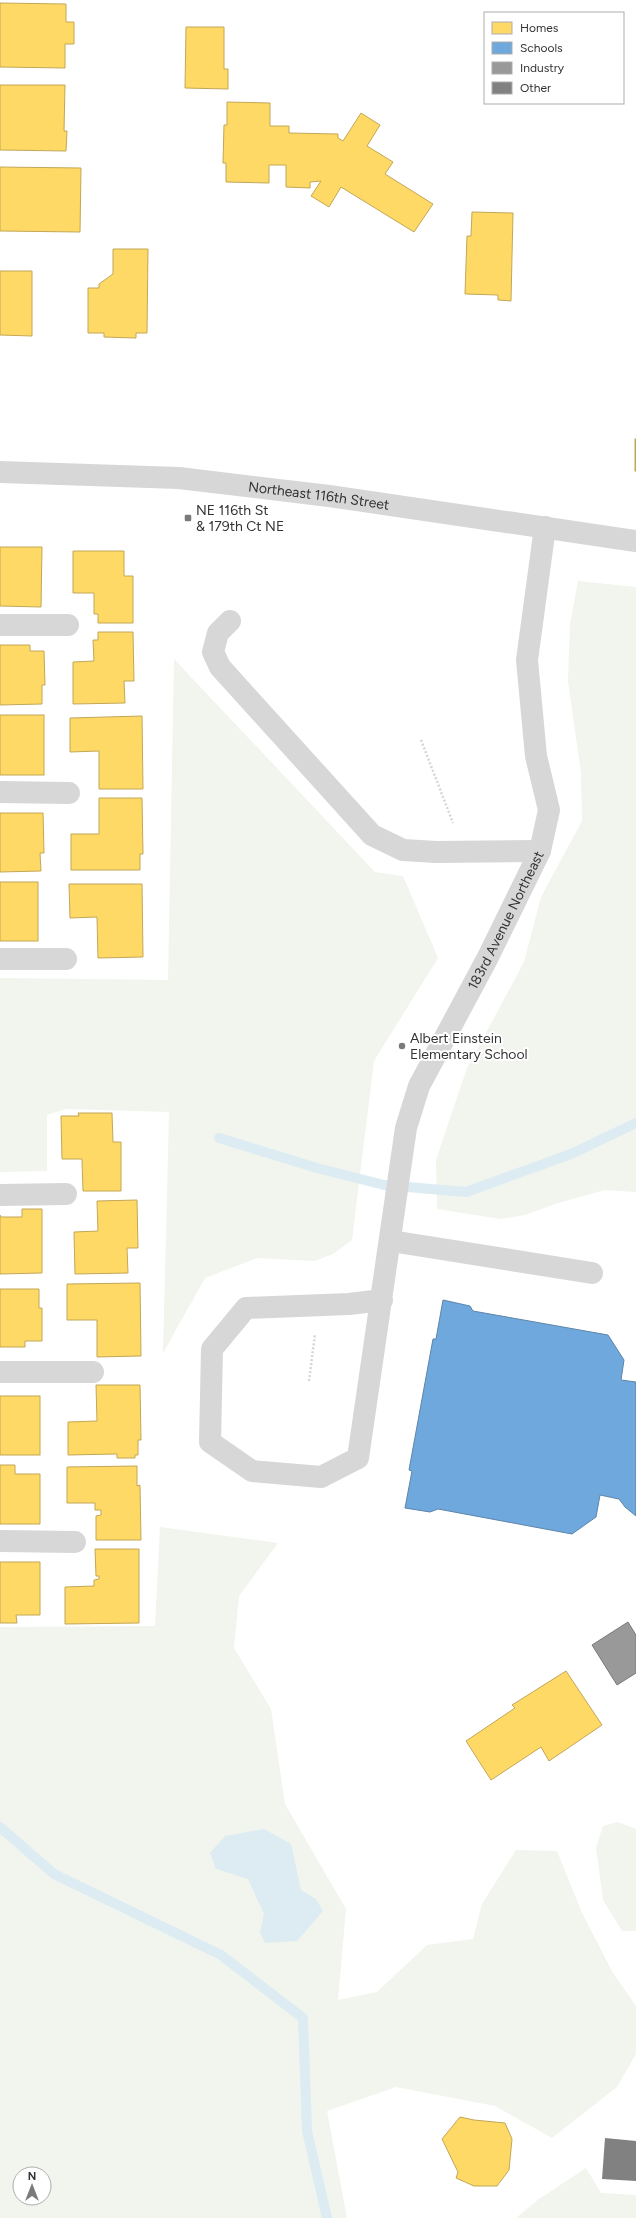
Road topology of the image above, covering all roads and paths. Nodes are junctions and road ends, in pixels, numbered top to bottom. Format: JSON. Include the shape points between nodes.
{"nodes":[{"id":1,"x":0,"y":472,"type":"edge"},
{"id":2,"x":545,"y":527,"type":"junction"},
{"id":3,"x":636,"y":541,"type":"edge"},
{"id":4,"x":230,"y":621,"type":"dead end"},
{"id":5,"x":0,"y":625,"type":"edge"},
{"id":6,"x":68,"y":625,"type":"dead end"},
{"id":7,"x":421,"y":740,"type":"dead end"},
{"id":8,"x":0,"y":792,"type":"edge"},
{"id":9,"x":69,"y":793,"type":"dead end"},
{"id":10,"x":455,"y":829,"type":"dead end"},
{"id":11,"x":540,"y":851,"type":"junction"},
{"id":12,"x":0,"y":959,"type":"edge"},
{"id":13,"x":66,"y":959,"type":"dead end"},
{"id":14,"x":0,"y":1194,"type":"edge"},
{"id":15,"x":66,"y":1194,"type":"dead end"},
{"id":16,"x":391,"y":1241,"type":"junction"},
{"id":17,"x":592,"y":1273,"type":"dead end"},
{"id":18,"x":382,"y":1300,"type":"junction"},
{"id":19,"x":315,"y":1328,"type":"dead end"},
{"id":20,"x":0,"y":1372,"type":"edge"},
{"id":21,"x":93,"y":1372,"type":"dead end"},
{"id":22,"x":309,"y":1381,"type":"dead end"},
{"id":23,"x":0,"y":1541,"type":"edge"},
{"id":24,"x":75,"y":1542,"type":"dead end"}],
"edges":[{"from":1,"to":2,"type":"street","name":"Northeast 116th Street","via":[[179,478],[329,496]]},
{"from":2,"to":3,"type":"street","name":"Northeast 116th Street"},
{"from":2,"to":11,"type":"street","name":"183rd Avenue Northeast","via":[[527,660],[536,756],[549,810]]},
{"from":4,"to":11,"type":"street","via":[[218,633],[213,652],[220,667],[372,835],[403,850]]},
{"from":5,"to":6,"type":"street"},
{"from":7,"to":10,"type":"path"},
{"from":8,"to":9,"type":"street"},
{"from":11,"to":16,"type":"street","name":"183rd Avenue Northeast","via":[[487,959],[419,1086],[406,1128]]},
{"from":12,"to":13,"type":"street"},
{"from":14,"to":15,"type":"street"},
{"from":16,"to":17,"type":"street"},
{"from":16,"to":18,"type":"street","name":"183rd Avenue Northeast"},
{"from":18,"to":18,"type":"street","name":"183rd Avenue Northeast","via":[[350,1304],[246,1308],[212,1349],[210,1442],[252,1471],[320,1477],[358,1458]]},
{"from":19,"to":22,"type":"path"},
{"from":20,"to":21,"type":"street"},
{"from":23,"to":24,"type":"street"}]}
